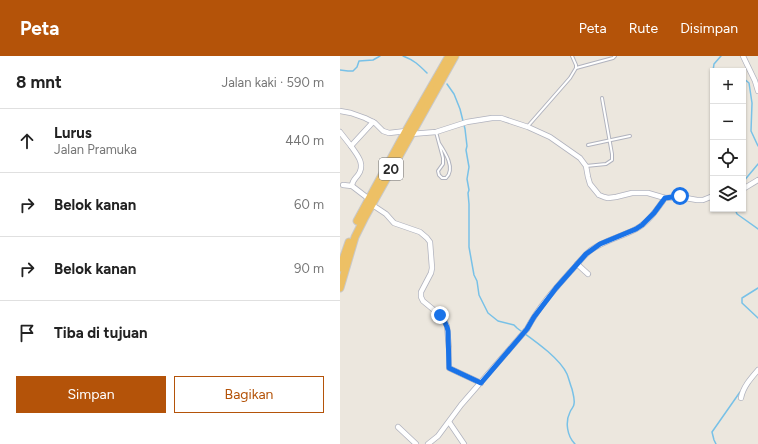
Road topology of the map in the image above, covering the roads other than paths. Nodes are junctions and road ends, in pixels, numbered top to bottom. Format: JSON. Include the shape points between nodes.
{"nodes":[{"id":1,"x":449,"y":56,"type":"edge"},
{"id":2,"x":455,"y":56,"type":"edge"},
{"id":3,"x":572,"y":56,"type":"edge"},
{"id":4,"x":615,"y":56,"type":"edge"},
{"id":5,"x":743,"y":56,"type":"edge"},
{"id":6,"x":576,"y":68,"type":"junction"},
{"id":7,"x":758,"y":91,"type":"edge"},
{"id":8,"x":602,"y":98,"type":"dead end"},
{"id":9,"x":340,"y":111,"type":"edge"},
{"id":10,"x":373,"y":122,"type":"junction"},
{"id":11,"x":528,"y":127,"type":"junction"},
{"id":12,"x":340,"y":132,"type":"edge"},
{"id":13,"x":409,"y":132,"type":"junction"},
{"id":14,"x":436,"y":132,"type":"junction"},
{"id":15,"x":630,"y":136,"type":"dead end"},
{"id":16,"x":609,"y":141,"type":"junction"},
{"id":17,"x":439,"y":143,"type":"junction"},
{"id":18,"x":588,"y":145,"type":"dead end"},
{"id":19,"x":351,"y":146,"type":"junction"},
{"id":20,"x":586,"y":166,"type":"junction"},
{"id":21,"x":758,"y":180,"type":"edge"},
{"id":22,"x":343,"y":185,"type":"dead end"},
{"id":23,"x":352,"y":186,"type":"junction"},
{"id":24,"x":746,"y":187,"type":"edge"},
{"id":25,"x":710,"y":197,"type":"edge"},
{"id":26,"x":665,"y":198,"type":"junction"},
{"id":27,"x":370,"y":201,"type":"junction"},
{"id":28,"x":577,"y":264,"type":"junction"},
{"id":29,"x":340,"y":268,"type":"edge"},
{"id":30,"x":588,"y":274,"type":"dead end"},
{"id":31,"x":340,"y":288,"type":"edge"},
{"id":32,"x":758,"y":370,"type":"edge"},
{"id":33,"x":481,"y":383,"type":"junction"},
{"id":34,"x":741,"y":398,"type":"dead end"},
{"id":35,"x":449,"y":422,"type":"junction"},
{"id":36,"x":398,"y":428,"type":"dead end"},
{"id":37,"x":416,"y":444,"type":"edge"},
{"id":38,"x":428,"y":444,"type":"edge"},
{"id":39,"x":464,"y":444,"type":"edge"}],
"edges":[{"from":1,"to":13,"type":"highway","number":"20"},
{"from":2,"to":13,"type":"highway","number":"20"},
{"from":3,"to":6,"type":"lane"},
{"from":4,"to":6,"type":"lane"},
{"from":5,"to":7,"type":"street"},
{"from":6,"to":11,"type":"lane"},
{"from":8,"to":16,"type":"lane"},
{"from":9,"to":10,"type":"street"},
{"from":10,"to":13,"type":"street","via":[[386,132]]},
{"from":10,"to":19,"type":"street"},
{"from":11,"to":14,"type":"street","via":[[498,118],[466,122]]},
{"from":11,"to":20,"type":"street","via":[[550,137],[580,158]]},
{"from":12,"to":19,"type":"street"},
{"from":13,"to":14,"type":"street"},
{"from":13,"to":27,"type":"highway","number":"20"},
{"from":14,"to":17,"type":"lane"},
{"from":15,"to":16,"type":"lane"},
{"from":16,"to":18,"type":"lane"},
{"from":16,"to":20,"type":"lane","via":[[612,157],[610,161],[606,164]]},
{"from":17,"to":17,"type":"lane","via":[[449,164],[450,172],[446,178],[442,178],[438,171],[443,162]]},
{"from":19,"to":23,"type":"street","via":[[361,162],[360,171]]},
{"from":20,"to":26,"type":"street","via":[[590,184],[599,195],[608,198],[648,193]]},
{"from":21,"to":24,"type":"street"},
{"from":22,"to":23,"type":"street"},
{"from":23,"to":27,"type":"street"},
{"from":25,"to":26,"type":"street","via":[[703,200],[680,196]]},
{"from":26,"to":28,"type":"street","via":[[642,225],[600,244]]},
{"from":27,"to":29,"type":"highway","number":"20","via":[[353,231]]},
{"from":27,"to":31,"type":"highway","number":"20","via":[[355,237]]},
{"from":27,"to":33,"type":"street","via":[[394,223],[420,232],[429,240],[432,268],[421,297],[440,315],[447,326],[449,368]]},
{"from":28,"to":30,"type":"street"},
{"from":28,"to":33,"type":"street"},
{"from":32,"to":34,"type":"street","via":[[745,386]]},
{"from":33,"to":35,"type":"street"},
{"from":35,"to":38,"type":"street"},
{"from":35,"to":39,"type":"street"},
{"from":36,"to":37,"type":"street"}]}
